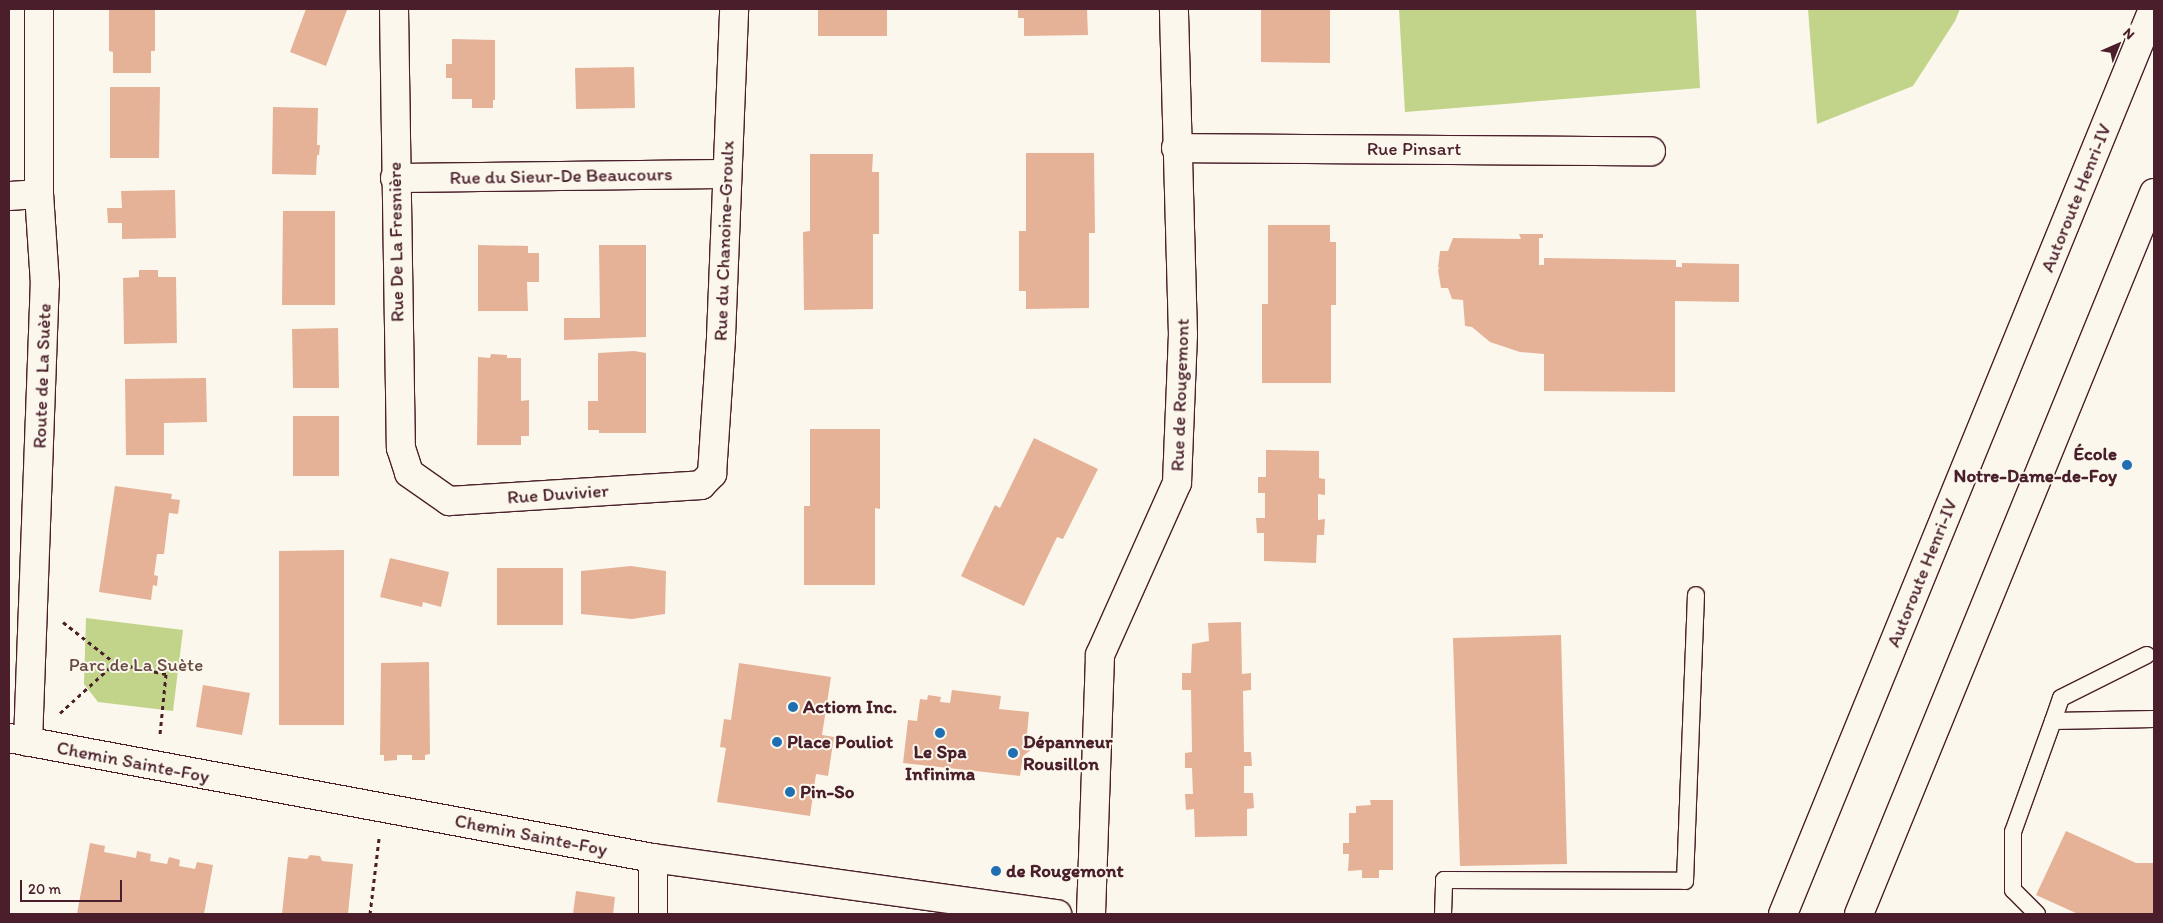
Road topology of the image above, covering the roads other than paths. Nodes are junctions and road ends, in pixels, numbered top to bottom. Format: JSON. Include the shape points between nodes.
{"nodes":[{"id":1,"x":39,"y":9,"type":"edge"},
{"id":2,"x":394,"y":9,"type":"edge"},
{"id":3,"x":734,"y":9,"type":"edge"},
{"id":4,"x":1174,"y":9,"type":"edge"},
{"id":5,"x":2153,"y":9,"type":"edge"},
{"id":6,"x":1176,"y":148,"type":"junction"},
{"id":7,"x":1651,"y":151,"type":"dead end"},
{"id":8,"x":726,"y":174,"type":"junction"},
{"id":9,"x":395,"y":178,"type":"junction"},
{"id":10,"x":2154,"y":193,"type":"edge"},
{"id":11,"x":39,"y":194,"type":"junction"},
{"id":12,"x":9,"y":196,"type":"edge"},
{"id":13,"x":409,"y":474,"type":"joint"},
{"id":14,"x":712,"y":474,"type":"joint"},
{"id":15,"x":1696,"y":595,"type":"dead end"},
{"id":16,"x":2147,"y":655,"type":"dead end"},
{"id":17,"x":2154,"y":719,"type":"edge"},
{"id":18,"x":2053,"y":722,"type":"junction"},
{"id":19,"x":19,"y":740,"type":"edge"},
{"id":20,"x":653,"y":858,"type":"junction"},
{"id":21,"x":653,"y":914,"type":"edge"},
{"id":22,"x":1057,"y":914,"type":"edge"},
{"id":23,"x":1091,"y":914,"type":"edge"},
{"id":24,"x":1443,"y":914,"type":"edge"},
{"id":25,"x":1783,"y":914,"type":"edge"},
{"id":26,"x":1859,"y":914,"type":"edge"},
{"id":27,"x":2036,"y":914,"type":"edge"}],
"edges":[{"from":1,"to":11,"type":"main road","name":"Route de La Suète"},
{"from":2,"to":9,"type":"main road","name":"Rue De La Fresnière"},
{"from":3,"to":8,"type":"main road","name":"Rue du Chanoine-Groulx"},
{"from":4,"to":6,"type":"main road","name":"Rue de Rougemont"},
{"from":5,"to":25,"type":"main road","name":"Autoroute Henri-IV"},
{"from":6,"to":7,"type":"main road","name":"Rue Pinsart"},
{"from":6,"to":23,"type":"main road","name":"Rue de Rougemont","via":[[1183,335],[1177,483],[1100,655]]},
{"from":8,"to":9,"type":"main road","name":"Rue du Sieur-De Beaucours"},
{"from":8,"to":14,"type":"main road","name":"Rue du Chanoine-Groulx","via":[[721,336]]},
{"from":9,"to":13,"type":"main road","name":"Rue De La Fresnière","via":[[401,448]]},
{"from":10,"to":26,"type":"main road"},
{"from":11,"to":12,"type":"main road"},
{"from":11,"to":19,"type":"main road","name":"Route de La Suète","via":[[45,284],[34,599]]},
{"from":13,"to":14,"type":"main road","name":"Rue Duvivier","via":[[449,501],[701,485]]},
{"from":15,"to":24,"type":"lane","via":[[1685,881],[1444,880]]},
{"from":16,"to":18,"type":"lane","via":[[2061,698]]},
{"from":17,"to":18,"type":"lane"},
{"from":18,"to":27,"type":"lane","via":[[2013,832],[2013,890]]},
{"from":19,"to":20,"type":"main road","name":"Chemin Sainte-Foy"},
{"from":20,"to":21,"type":"main road"},
{"from":20,"to":22,"type":"main road","name":"Chemin Sainte-Foy"}]}
